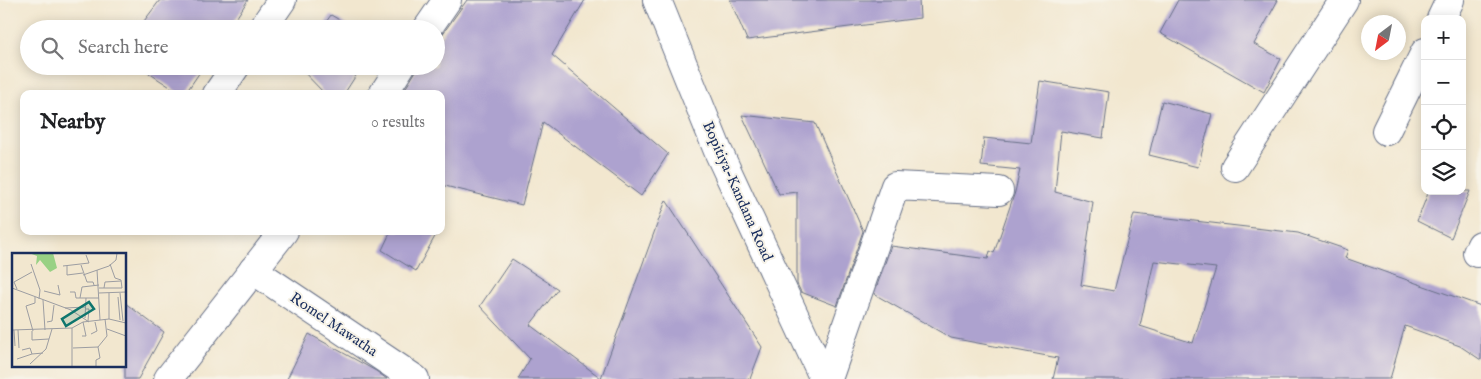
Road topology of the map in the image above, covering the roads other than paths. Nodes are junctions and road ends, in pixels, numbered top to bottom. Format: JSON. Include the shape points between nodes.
{"nodes":[{"id":1,"x":282,"y":0,"type":"edge"},
{"id":2,"x":447,"y":0,"type":"edge"},
{"id":3,"x":657,"y":0,"type":"edge"},
{"id":4,"x":1344,"y":0,"type":"edge"},
{"id":5,"x":1450,"y":0,"type":"edge"},
{"id":6,"x":1443,"y":15,"type":"edge"},
{"id":7,"x":268,"y":20,"type":"edge"},
{"id":8,"x":433,"y":20,"type":"edge"},
{"id":9,"x":1421,"y":60,"type":"edge"},
{"id":10,"x":230,"y":75,"type":"edge"},
{"id":11,"x":396,"y":75,"type":"edge"},
{"id":12,"x":220,"y":90,"type":"edge"},
{"id":13,"x":386,"y":90,"type":"edge"},
{"id":14,"x":1386,"y":131,"type":"dead end"},
{"id":15,"x":1235,"y":167,"type":"dead end"},
{"id":16,"x":999,"y":192,"type":"dead end"},
{"id":17,"x":281,"y":235,"type":"edge"},
{"id":18,"x":253,"y":270,"type":"junction"},
{"id":19,"x":168,"y":379,"type":"edge"},
{"id":20,"x":416,"y":379,"type":"edge"},
{"id":21,"x":826,"y":379,"type":"edge"}],
"edges":[{"from":1,"to":7,"type":"street"},
{"from":2,"to":8,"type":"street"},
{"from":3,"to":21,"type":"street","name":"Bopitiya-Kandana Road","via":[[718,151]]},
{"from":4,"to":15,"type":"street"},
{"from":5,"to":6,"type":"street"},
{"from":9,"to":14,"type":"street"},
{"from":10,"to":12,"type":"street"},
{"from":11,"to":13,"type":"street"},
{"from":16,"to":21,"type":"street","via":[[895,186]]},
{"from":17,"to":18,"type":"street"},
{"from":18,"to":19,"type":"street"},
{"from":18,"to":20,"type":"street","name":"Romel Mawatha"}]}
